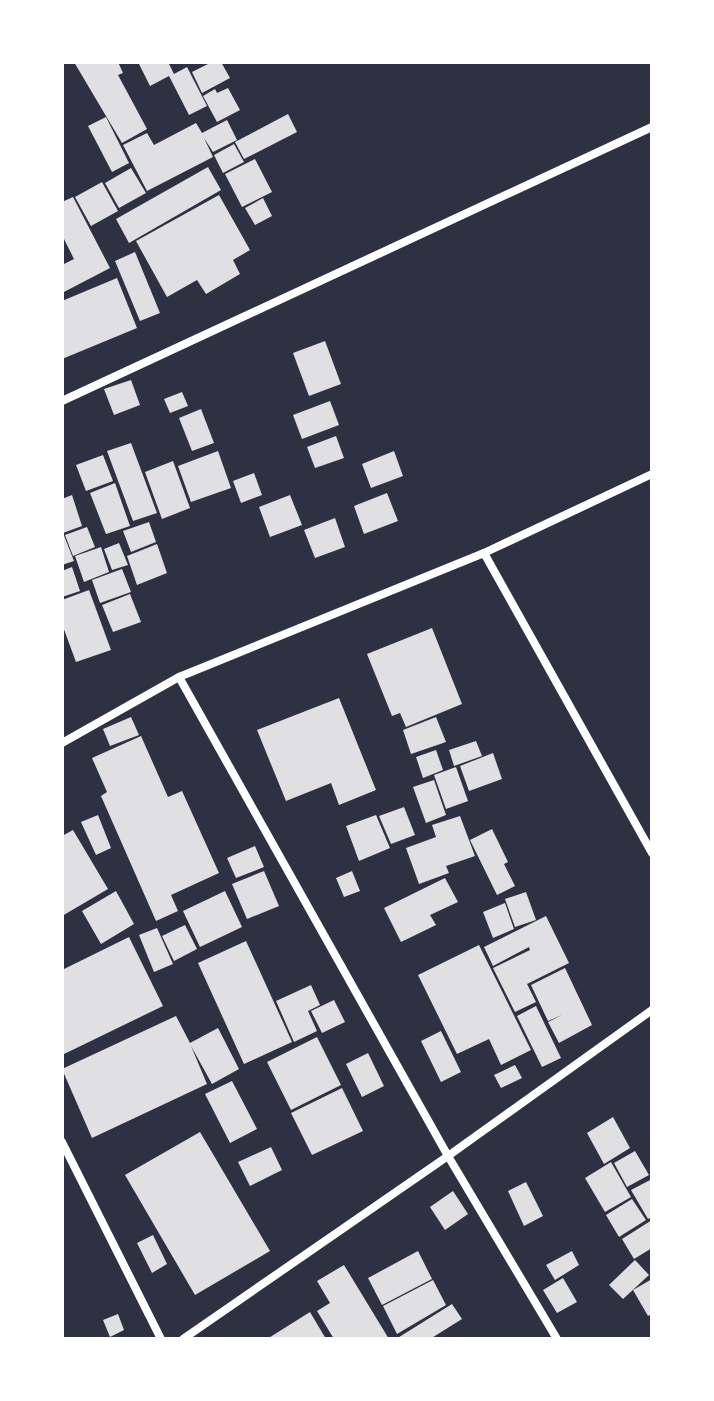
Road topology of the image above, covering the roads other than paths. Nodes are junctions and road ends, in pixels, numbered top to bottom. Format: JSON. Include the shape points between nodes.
{"nodes":[{"id":1,"x":652,"y":127,"type":"edge"},
{"id":2,"x":62,"y":401,"type":"edge"},
{"id":3,"x":652,"y":474,"type":"edge"},
{"id":4,"x":484,"y":553,"type":"junction"},
{"id":5,"x":179,"y":677,"type":"junction"},
{"id":6,"x":62,"y":743,"type":"edge"},
{"id":7,"x":652,"y":853,"type":"edge"},
{"id":8,"x":652,"y":1010,"type":"edge"},
{"id":9,"x":62,"y":1142,"type":"edge"},
{"id":10,"x":448,"y":1156,"type":"junction"},
{"id":11,"x":161,"y":1339,"type":"edge"},
{"id":12,"x":183,"y":1339,"type":"edge"},
{"id":13,"x":557,"y":1339,"type":"edge"}],
"edges":[{"from":1,"to":2,"type":"street"},
{"from":3,"to":4,"type":"street"},
{"from":4,"to":5,"type":"street"},
{"from":4,"to":7,"type":"street"},
{"from":5,"to":6,"type":"street"},
{"from":5,"to":10,"type":"street"},
{"from":8,"to":10,"type":"street"},
{"from":9,"to":11,"type":"street"},
{"from":10,"to":12,"type":"street"},
{"from":10,"to":13,"type":"street"}]}
